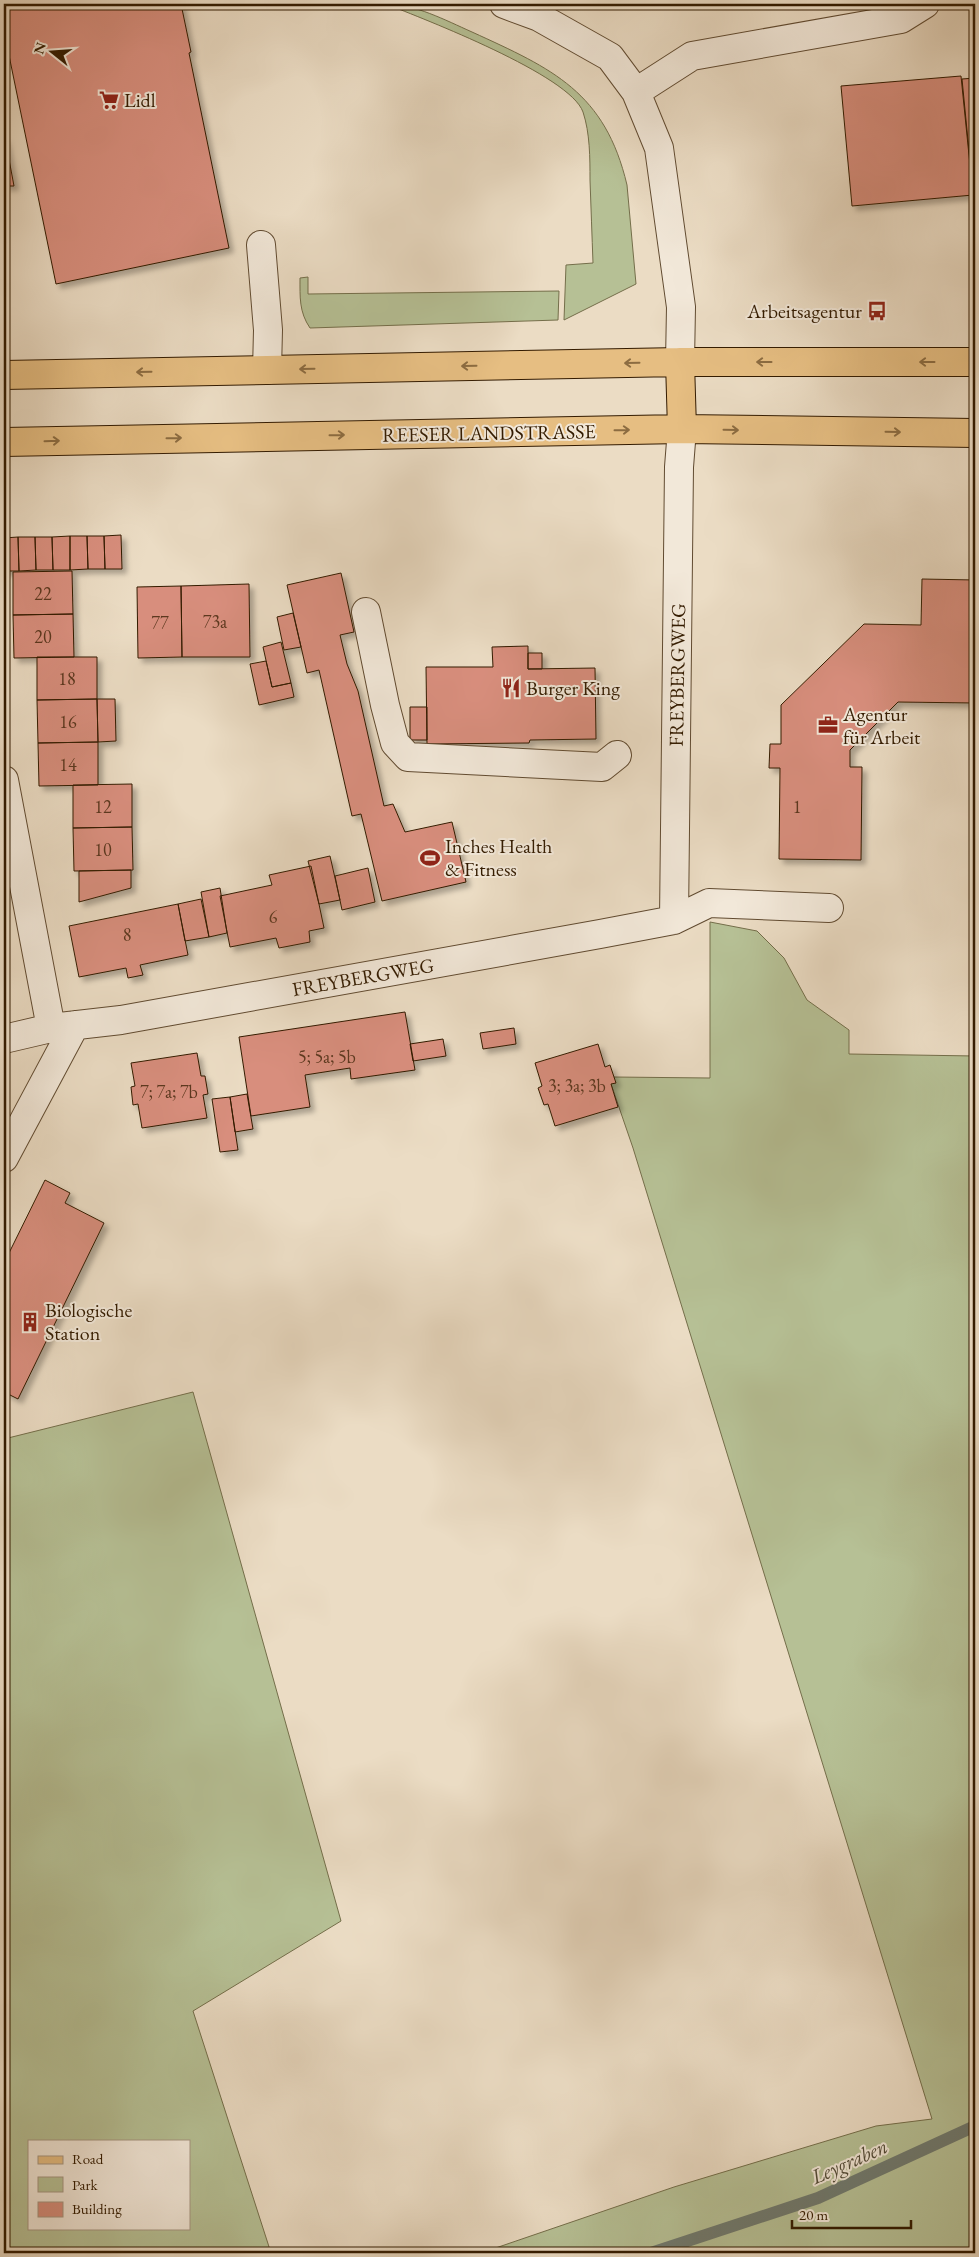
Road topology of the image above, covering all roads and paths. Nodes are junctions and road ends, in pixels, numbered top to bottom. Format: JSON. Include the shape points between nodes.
{"nodes":[{"id":1,"x":504,"y":4,"type":"edge"},
{"id":2,"x":925,"y":4,"type":"edge"},
{"id":3,"x":636,"y":92,"type":"junction"},
{"id":4,"x":261,"y":246,"type":"dead end"},
{"id":5,"x":680,"y":362,"type":"junction"},
{"id":6,"x":975,"y":362,"type":"edge"},
{"id":7,"x":267,"y":370,"type":"junction"},
{"id":8,"x":4,"y":375,"type":"edge"},
{"id":9,"x":682,"y":429,"type":"junction"},
{"id":10,"x":975,"y":433,"type":"edge"},
{"id":11,"x":4,"y":442,"type":"edge"},
{"id":12,"x":366,"y":612,"type":"dead end"},
{"id":13,"x":617,"y":755,"type":"dead end"},
{"id":14,"x":4,"y":780,"type":"edge"},
{"id":15,"x":829,"y":908,"type":"dead end"},
{"id":16,"x":674,"y":920,"type":"junction"},
{"id":17,"x":63,"y":1027,"type":"junction"},
{"id":18,"x":4,"y":1039,"type":"edge"},
{"id":19,"x":4,"y":1158,"type":"edge"}],
"edges":[{"from":1,"to":3,"type":"street","via":[[539,17],[610,57]]},
{"from":2,"to":3,"type":"street","via":[[901,19],[692,56]]},
{"from":3,"to":5,"type":"street","via":[[659,148],[682,307]]},
{"from":4,"to":7,"type":"street","via":[[268,330]]},
{"from":6,"to":5,"type":"main road","one_way":true},
{"from":5,"to":7,"type":"main road","one_way":true},
{"from":5,"to":9,"type":"main road"},
{"from":7,"to":8,"type":"main road","one_way":true},
{"from":9,"to":10,"type":"main road","name":"REESER LANDSTRASSE","one_way":true},
{"from":11,"to":9,"type":"main road","name":"REESER LANDSTRASSE","one_way":true},
{"from":9,"to":16,"type":"street","name":"FREYBERGWEG"},
{"from":12,"to":13,"type":"street","via":[[395,743],[408,757],[602,767]]},
{"from":14,"to":17,"type":"street"},
{"from":15,"to":16,"type":"street","name":"FREYBERGWEG","via":[[709,904]]},
{"from":16,"to":17,"type":"street","name":"FREYBERGWEG","via":[[121,1020]]},
{"from":17,"to":18,"type":"street","name":"FREYBERGWEG"},
{"from":17,"to":19,"type":"street"}]}
